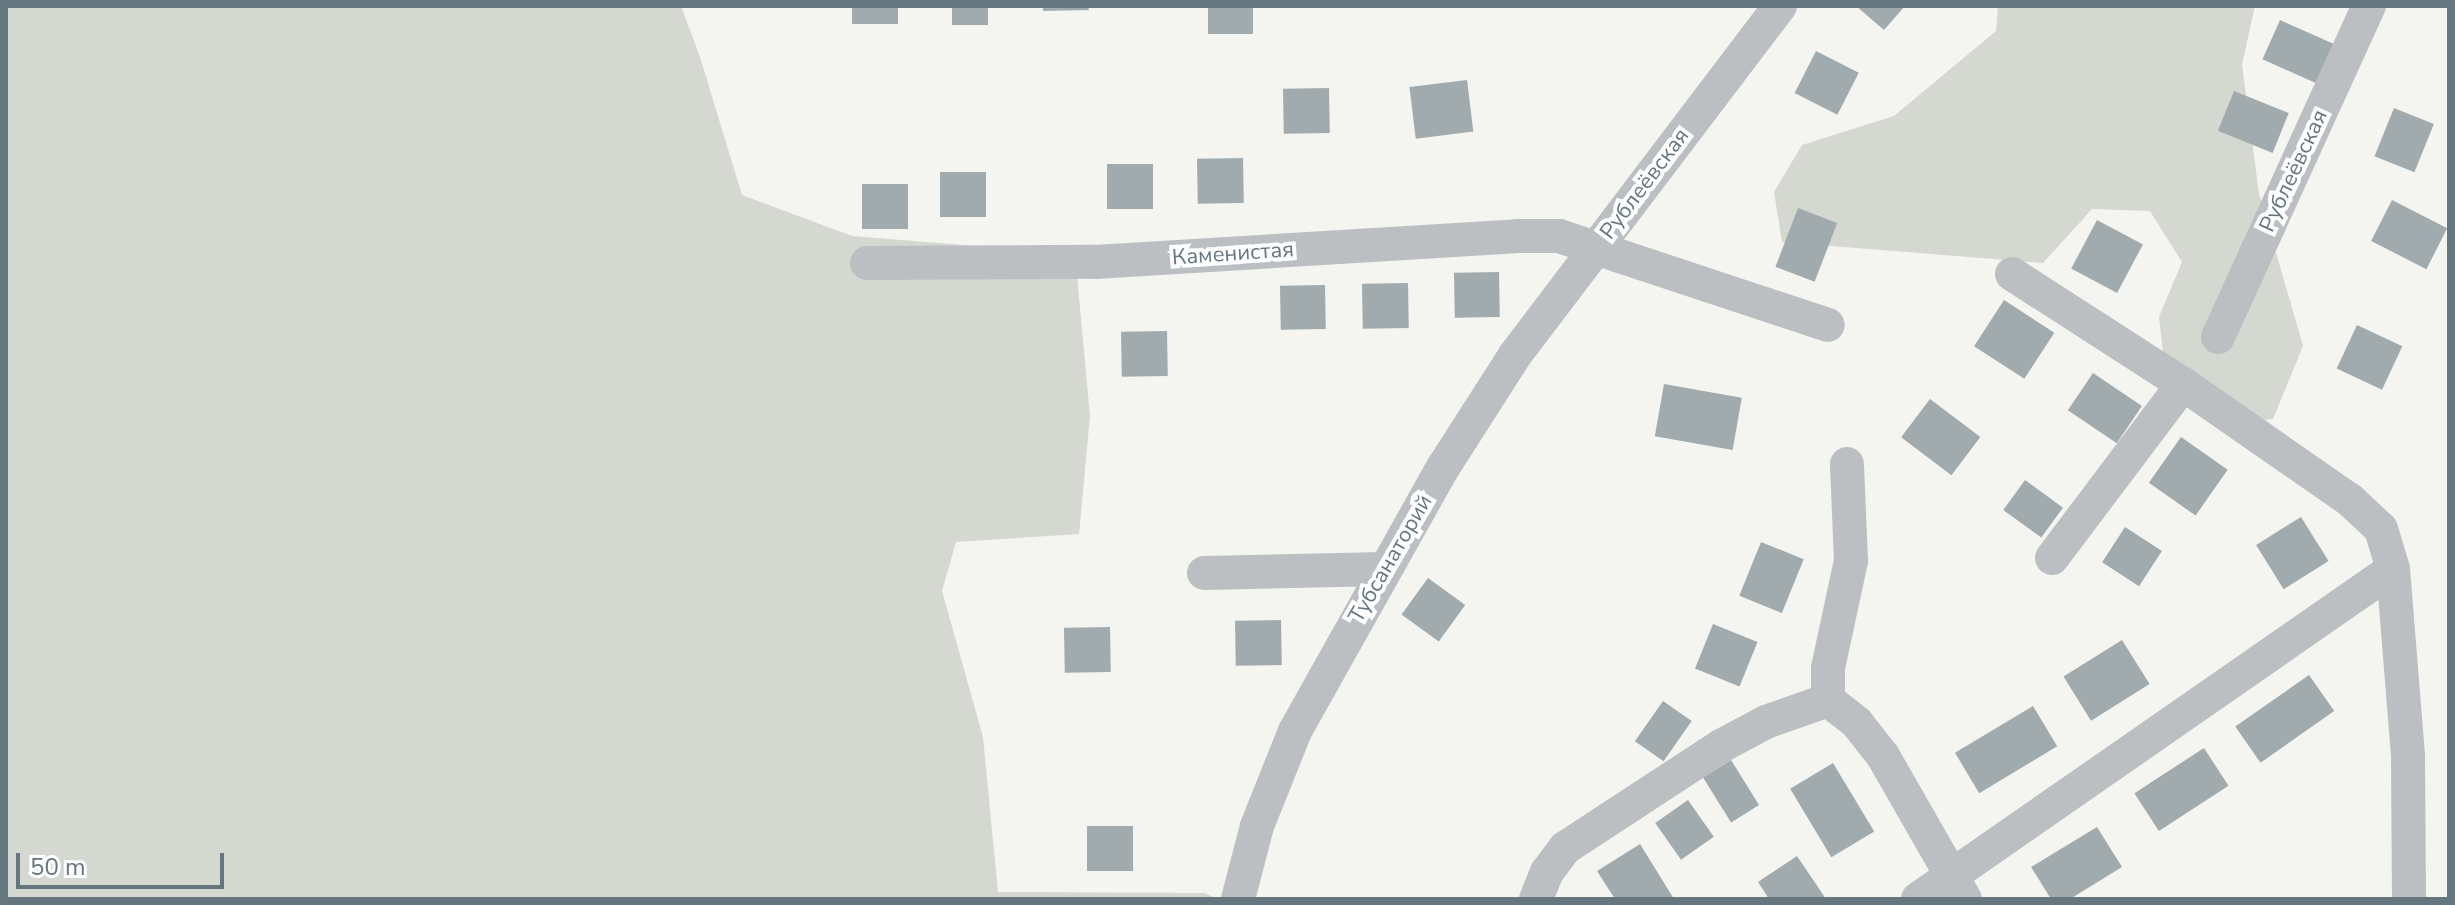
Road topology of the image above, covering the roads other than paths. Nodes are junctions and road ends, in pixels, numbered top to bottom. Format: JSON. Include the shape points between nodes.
{"nodes":[{"id":1,"x":1780,"y":6,"type":"edge"},
{"id":2,"x":2369,"y":6,"type":"edge"},
{"id":3,"x":1597,"y":246,"type":"junction"},
{"id":4,"x":867,"y":263,"type":"dead end"},
{"id":5,"x":2012,"y":274,"type":"dead end"},
{"id":6,"x":1828,"y":325,"type":"dead end"},
{"id":7,"x":2218,"y":337,"type":"dead end"},
{"id":8,"x":2183,"y":384,"type":"junction"},
{"id":9,"x":1847,"y":464,"type":"dead end"},
{"id":10,"x":2052,"y":558,"type":"dead end"},
{"id":11,"x":1383,"y":569,"type":"junction"},
{"id":12,"x":2393,"y":569,"type":"junction"},
{"id":13,"x":1204,"y":573,"type":"dead end"},
{"id":14,"x":1828,"y":700,"type":"junction"},
{"id":15,"x":1957,"y":888,"type":"edge"},
{"id":16,"x":1238,"y":899,"type":"edge"},
{"id":17,"x":1536,"y":899,"type":"edge"},
{"id":18,"x":1918,"y":899,"type":"edge"},
{"id":19,"x":2409,"y":899,"type":"edge"}],
"edges":[{"from":1,"to":3,"type":"street","name":"Рублеёвская"},
{"from":2,"to":7,"type":"street","name":"Рублеёвская"},
{"from":3,"to":4,"type":"street","name":"Каменистая","via":[[1559,236],[1518,236],[1095,262]]},
{"from":3,"to":6,"type":"street","name":"Каменистая"},
{"from":3,"to":11,"type":"street","name":"Тубсанаторий","via":[[1515,355]]},
{"from":5,"to":8,"type":"street"},
{"from":8,"to":10,"type":"street"},
{"from":8,"to":12,"type":"street","via":[[2350,500],[2381,529]]},
{"from":9,"to":14,"type":"street","via":[[1851,561],[1828,668]]},
{"from":11,"to":13,"type":"street"},
{"from":11,"to":16,"type":"street","name":"Тубсанаторий","via":[[1295,731],[1257,826]]},
{"from":12,"to":15,"type":"street"},
{"from":12,"to":19,"type":"street","via":[[2408,756]]},
{"from":14,"to":15,"type":"street","via":[[1857,723],[1883,756]]},
{"from":14,"to":17,"type":"street","via":[[1766,722],[1721,746],[1565,848]]},
{"from":15,"to":18,"type":"street"}]}
